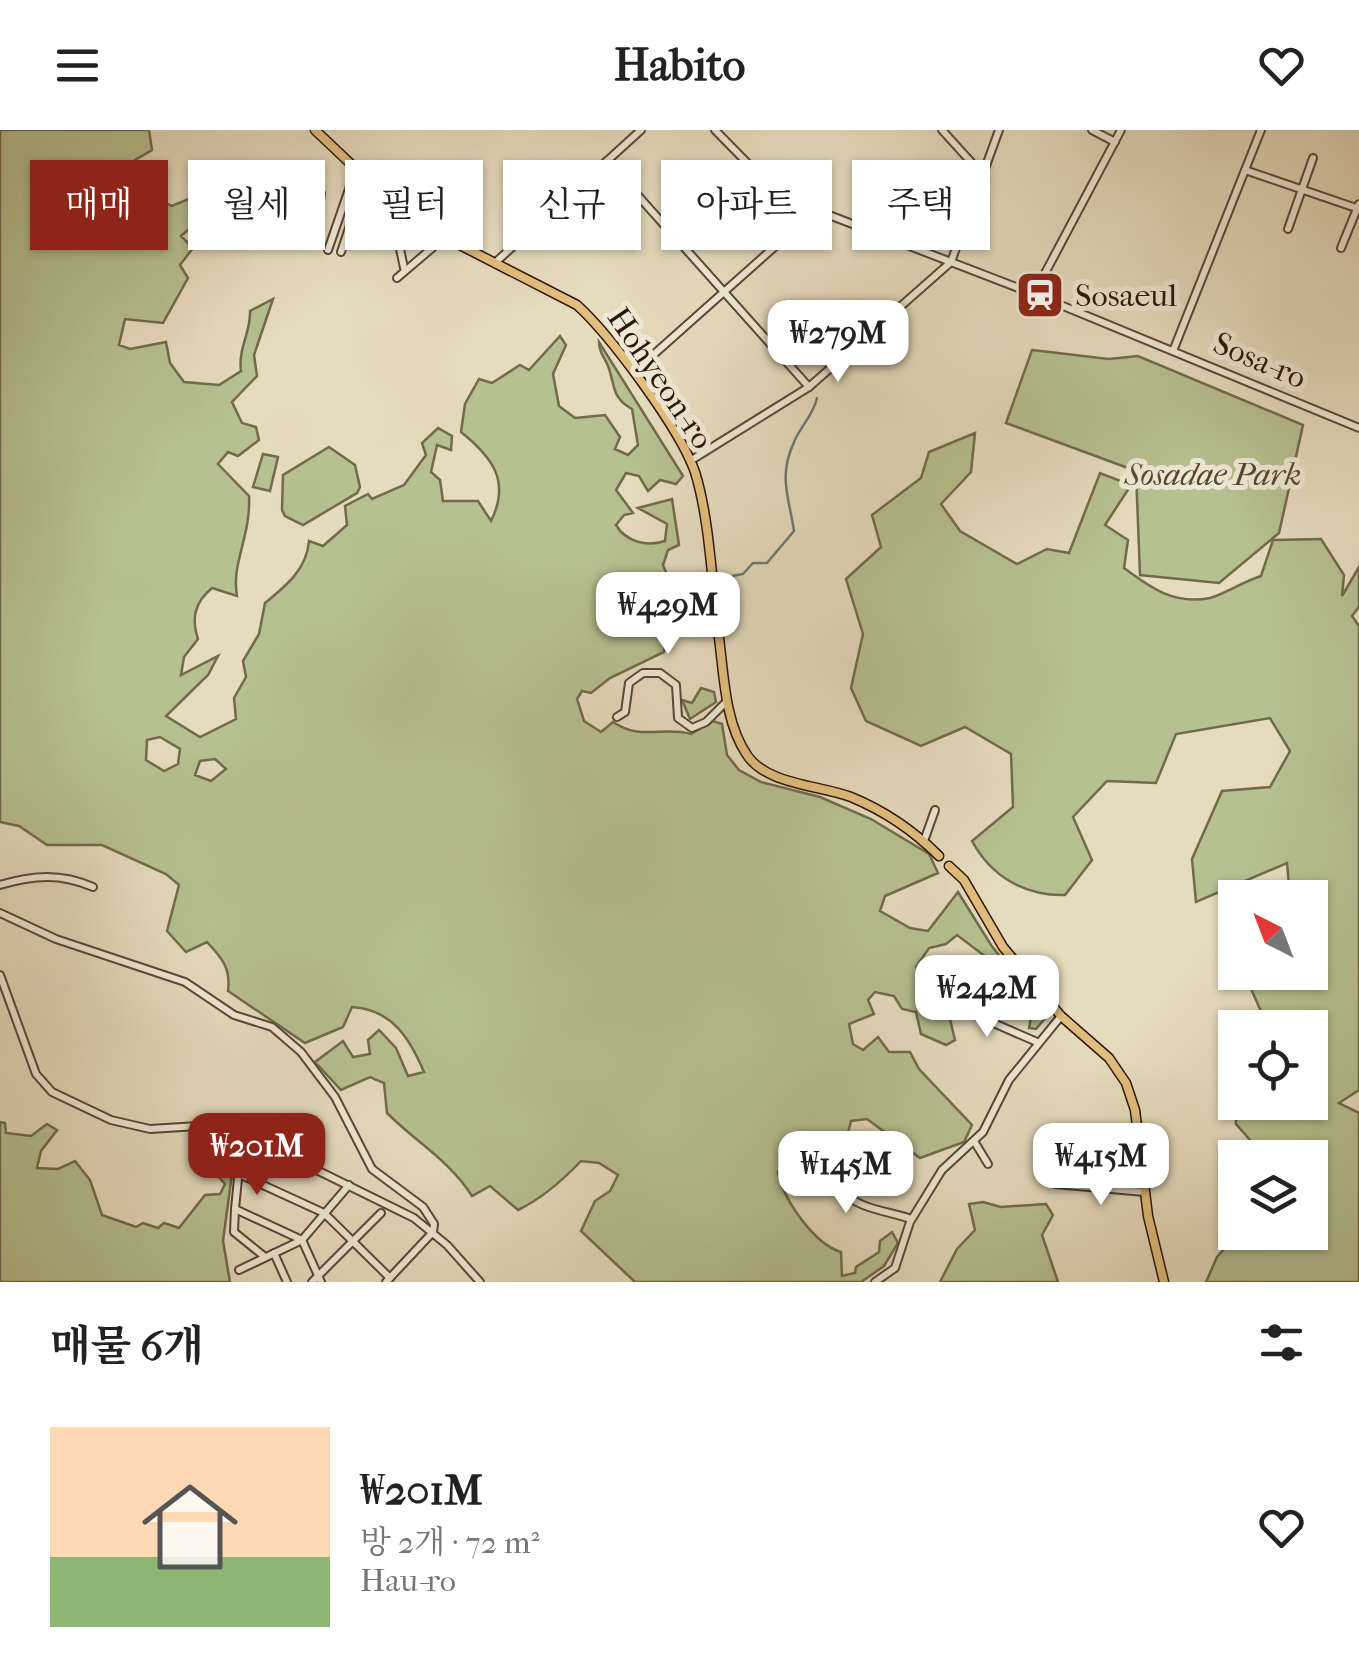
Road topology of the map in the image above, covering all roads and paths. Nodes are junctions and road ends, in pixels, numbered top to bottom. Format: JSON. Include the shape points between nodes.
{"nodes":[{"id":1,"x":315,"y":130,"type":"edge"},
{"id":2,"x":641,"y":130,"type":"edge"},
{"id":3,"x":715,"y":130,"type":"edge"},
{"id":4,"x":942,"y":130,"type":"edge"},
{"id":5,"x":999,"y":130,"type":"edge"},
{"id":6,"x":1121,"y":130,"type":"edge"},
{"id":7,"x":1261,"y":130,"type":"edge"},
{"id":8,"x":1092,"y":131,"type":"edge"},
{"id":9,"x":1115,"y":142,"type":"junction"},
{"id":10,"x":1313,"y":158,"type":"dead end"},
{"id":11,"x":347,"y":160,"type":"edge"},
{"id":12,"x":608,"y":160,"type":"edge"},
{"id":13,"x":744,"y":160,"type":"edge"},
{"id":14,"x":969,"y":160,"type":"edge"},
{"id":15,"x":987,"y":160,"type":"edge"},
{"id":16,"x":1245,"y":170,"type":"junction"},
{"id":17,"x":1302,"y":190,"type":"junction"},
{"id":18,"x":641,"y":199,"type":"edge"},
{"id":19,"x":345,"y":201,"type":"edge"},
{"id":20,"x":1358,"y":207,"type":"edge"},
{"id":21,"x":832,"y":216,"type":"edge"},
{"id":22,"x":1288,"y":229,"type":"dead end"},
{"id":23,"x":345,"y":240,"type":"edge"},
{"id":24,"x":1340,"y":248,"type":"dead end"},
{"id":25,"x":328,"y":250,"type":"dead end"},
{"id":26,"x":400,"y":250,"type":"edge"},
{"id":27,"x":429,"y":250,"type":"edge"},
{"id":28,"x":474,"y":250,"type":"edge"},
{"id":29,"x":509,"y":250,"type":"edge"},
{"id":30,"x":771,"y":250,"type":"edge"},
{"id":31,"x":955,"y":250,"type":"edge"},
{"id":32,"x":341,"y":252,"type":"dead end"},
{"id":33,"x":497,"y":261,"type":"junction"},
{"id":34,"x":951,"y":262,"type":"junction"},
{"id":35,"x":404,"y":269,"type":"junction"},
{"id":36,"x":397,"y":278,"type":"dead end"},
{"id":37,"x":724,"y":292,"type":"junction"},
{"id":38,"x":1034,"y":294,"type":"junction"},
{"id":39,"x":1173,"y":351,"type":"junction"},
{"id":40,"x":634,"y":372,"type":"junction"},
{"id":41,"x":809,"y":386,"type":"junction"},
{"id":42,"x":1359,"y":428,"type":"edge"},
{"id":43,"x":690,"y":461,"type":"junction"},
{"id":44,"x":728,"y":700,"type":"junction"},
{"id":45,"x":617,"y":717,"type":"dead end"},
{"id":46,"x":934,"y":810,"type":"dead end"},
{"id":47,"x":924,"y":841,"type":"junction"},
{"id":48,"x":939,"y":856,"type":"dead end"},
{"id":49,"x":949,"y":866,"type":"dead end"},
{"id":50,"x":0,"y":885,"type":"edge"},
{"id":51,"x":94,"y":887,"type":"dead end"},
{"id":52,"x":0,"y":914,"type":"edge"},
{"id":53,"x":0,"y":975,"type":"edge"},
{"id":54,"x":952,"y":1005,"type":"dead end"},
{"id":55,"x":1061,"y":1016,"type":"junction"},
{"id":56,"x":1037,"y":1042,"type":"junction"},
{"id":57,"x":242,"y":1138,"type":"junction"},
{"id":58,"x":974,"y":1141,"type":"junction"},
{"id":59,"x":812,"y":1157,"type":"dead end"},
{"id":60,"x":988,"y":1164,"type":"dead end"},
{"id":61,"x":238,"y":1174,"type":"junction"},
{"id":62,"x":1055,"y":1184,"type":"dead end"},
{"id":63,"x":349,"y":1185,"type":"junction"},
{"id":64,"x":1145,"y":1192,"type":"junction"},
{"id":65,"x":235,"y":1209,"type":"junction"},
{"id":66,"x":324,"y":1213,"type":"junction"},
{"id":67,"x":381,"y":1213,"type":"dead end"},
{"id":68,"x":912,"y":1219,"type":"junction"},
{"id":69,"x":433,"y":1232,"type":"junction"},
{"id":70,"x":302,"y":1240,"type":"junction"},
{"id":71,"x":354,"y":1244,"type":"junction"},
{"id":72,"x":274,"y":1253,"type":"junction"},
{"id":73,"x":265,"y":1257,"type":"junction"},
{"id":74,"x":238,"y":1270,"type":"dead end"},
{"id":75,"x":388,"y":1280,"type":"edge"},
{"id":76,"x":318,"y":1281,"type":"edge"},
{"id":77,"x":288,"y":1282,"type":"edge"},
{"id":78,"x":480,"y":1282,"type":"edge"},
{"id":79,"x":875,"y":1282,"type":"edge"},
{"id":80,"x":1164,"y":1282,"type":"edge"}],
"edges":[{"from":1,"to":11,"type":"main road","name":"Hohyeon-ro"},
{"from":2,"to":12,"type":"street"},
{"from":3,"to":13,"type":"street","name":"Sosa-ro"},
{"from":4,"to":14,"type":"street"},
{"from":5,"to":15,"type":"street"},
{"from":6,"to":9,"type":"street"},
{"from":7,"to":16,"type":"street"},
{"from":8,"to":9,"type":"street"},
{"from":9,"to":38,"type":"street"},
{"from":10,"to":17,"type":"street"},
{"from":16,"to":17,"type":"street"},
{"from":16,"to":39,"type":"street"},
{"from":17,"to":20,"type":"street"},
{"from":17,"to":22,"type":"street"},
{"from":18,"to":37,"type":"street"},
{"from":19,"to":25,"type":"street"},
{"from":20,"to":24,"type":"street"},
{"from":21,"to":34,"type":"street","name":"Sosa-ro"},
{"from":23,"to":32,"type":"street"},
{"from":26,"to":35,"type":"street"},
{"from":27,"to":35,"type":"street"},
{"from":28,"to":33,"type":"main road","name":"Hohyeon-ro"},
{"from":29,"to":33,"type":"street"},
{"from":30,"to":37,"type":"street"},
{"from":31,"to":34,"type":"street"},
{"from":33,"to":40,"type":"main road","name":"Hohyeon-ro","via":[[577,305]]},
{"from":34,"to":38,"type":"street","name":"Sosa-ro"},
{"from":34,"to":41,"type":"street"},
{"from":35,"to":36,"type":"street"},
{"from":37,"to":40,"type":"street"},
{"from":37,"to":41,"type":"street"},
{"from":38,"to":39,"type":"street","name":"Sosa-ro"},
{"from":39,"to":42,"type":"street","name":"Sosa-ro"},
{"from":40,"to":43,"type":"main road","name":"Hohyeon-ro"},
{"from":41,"to":43,"type":"street"},
{"from":43,"to":44,"type":"main road","name":"Hohyeon-ro"},
{"from":44,"to":45,"type":"street","via":[[692,728],[678,718],[676,686],[660,673],[642,673],[630,683],[625,712]]},
{"from":44,"to":47,"type":"main road","name":"Hohyeon-ro","via":[[740,742],[766,772],[852,798]]},
{"from":46,"to":47,"type":"street"},
{"from":47,"to":48,"type":"main road","name":"Hohyeon-ro"},
{"from":49,"to":55,"type":"main road","via":[[1003,947]]},
{"from":50,"to":51,"type":"street","via":[[28,876],[69,876]]},
{"from":52,"to":69,"type":"street","via":[[186,982],[234,1015],[272,1027],[335,1097],[372,1169],[423,1207]]},
{"from":53,"to":57,"type":"street","via":[[36,1074],[52,1092],[111,1120],[150,1129],[198,1126]]},
{"from":54,"to":56,"type":"street"},
{"from":55,"to":56,"type":"street"},
{"from":55,"to":64,"type":"main road","via":[[1109,1058],[1126,1083]]},
{"from":56,"to":58,"type":"street"},
{"from":57,"to":61,"type":"street"},
{"from":57,"to":63,"type":"street"},
{"from":58,"to":60,"type":"street"},
{"from":58,"to":68,"type":"street","via":[[944,1168]]},
{"from":59,"to":68,"type":"street","via":[[860,1203]]},
{"from":61,"to":65,"type":"street"},
{"from":61,"to":66,"type":"street"},
{"from":62,"to":64,"type":"street"},
{"from":63,"to":66,"type":"street"},
{"from":63,"to":69,"type":"street"},
{"from":64,"to":80,"type":"main road"},
{"from":65,"to":70,"type":"street"},
{"from":65,"to":73,"type":"street","via":[[234,1232]]},
{"from":66,"to":70,"type":"street"},
{"from":66,"to":71,"type":"street"},
{"from":67,"to":71,"type":"street"},
{"from":68,"to":79,"type":"street","via":[[895,1268]]},
{"from":69,"to":75,"type":"street"},
{"from":69,"to":78,"type":"street"},
{"from":70,"to":72,"type":"street"},
{"from":70,"to":76,"type":"street"},
{"from":71,"to":75,"type":"street"},
{"from":71,"to":76,"type":"street"},
{"from":72,"to":73,"type":"street"},
{"from":72,"to":77,"type":"street"},
{"from":73,"to":74,"type":"street"}]}
